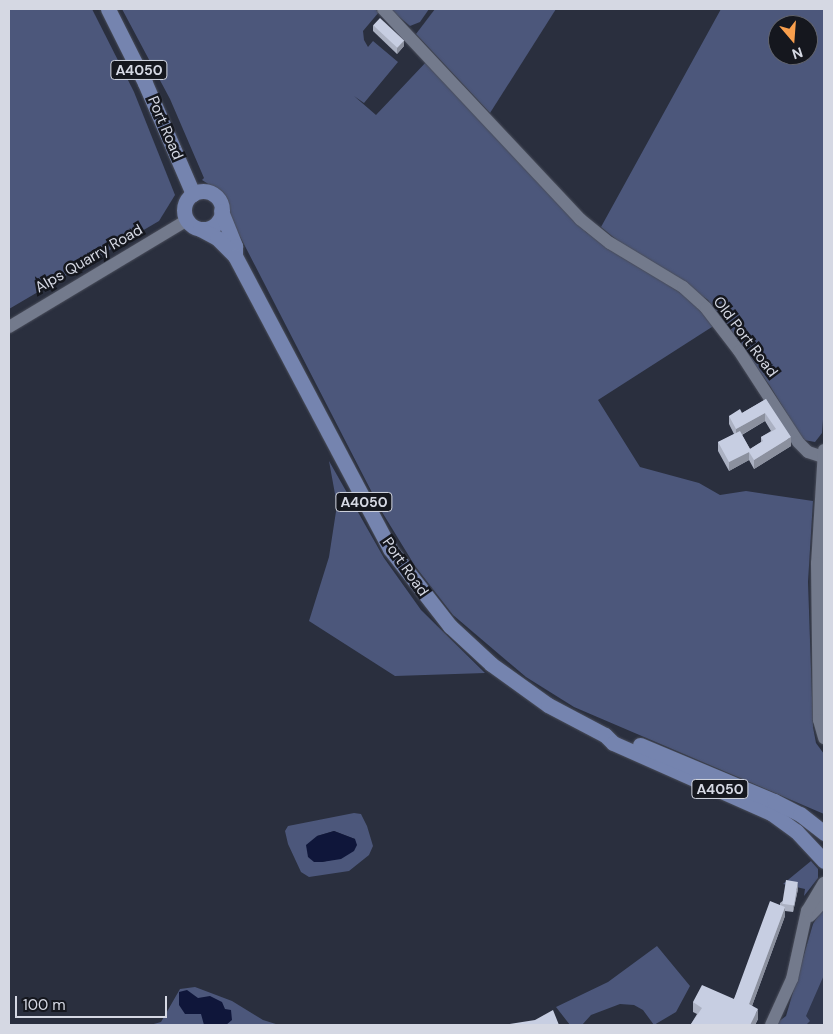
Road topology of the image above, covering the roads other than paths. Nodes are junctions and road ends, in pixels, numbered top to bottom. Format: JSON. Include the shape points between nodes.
{"nodes":[{"id":1,"x":108,"y":9,"type":"edge"},
{"id":2,"x":383,"y":9,"type":"edge"},
{"id":3,"x":193,"y":194,"type":"junction"},
{"id":4,"x":221,"y":211,"type":"junction"},
{"id":5,"x":194,"y":225,"type":"junction"},
{"id":6,"x":235,"y":256,"type":"junction"},
{"id":7,"x":9,"y":327,"type":"edge"},
{"id":8,"x":824,"y":453,"type":"edge"},
{"id":9,"x":821,"y":624,"type":"edge"},
{"id":10,"x":605,"y":735,"type":"junction"},
{"id":11,"x":824,"y":738,"type":"edge"},
{"id":12,"x":824,"y":833,"type":"edge"},
{"id":13,"x":824,"y":861,"type":"edge"},
{"id":14,"x":824,"y":883,"type":"edge"},
{"id":15,"x":824,"y":901,"type":"edge"},
{"id":16,"x":808,"y":917,"type":"junction"},
{"id":17,"x":771,"y":1025,"type":"edge"}],
"edges":[{"from":1,"to":3,"type":"main road","name":"Port Road","number":"A4050","via":[[145,83]]},
{"from":2,"to":8,"type":"street","name":"Old Port Road","via":[[580,219],[610,243],[676,283],[706,308],[740,351],[798,442],[808,452]]},
{"from":3,"to":4,"type":"main road","number":"A4050","via":[[204,192],[214,196]]},
{"from":3,"to":5,"type":"main road","via":[[184,208]]},
{"from":4,"to":5,"type":"main road","via":[[217,222]]},
{"from":4,"to":6,"type":"main road","name":"Port Road","number":"A4050","via":[[235,246]]},
{"from":5,"to":6,"type":"main road","name":"Port Road","number":"A4050","via":[[217,238]]},
{"from":5,"to":7,"type":"street","name":"Alps Quarry Road"},
{"from":6,"to":10,"type":"main road","name":"Port Road","number":"A4050","via":[[380,531],[418,589],[450,626],[491,664],[548,705]]},
{"from":8,"to":9,"type":"street","name":"Old Port Road","via":[[817,536]]},
{"from":9,"to":11,"type":"street","name":"Old Port Road","via":[[819,720]]},
{"from":10,"to":12,"type":"main road","name":"Port Road","number":"A4050","via":[[660,752],[753,792],[800,814]]},
{"from":10,"to":13,"type":"main road","name":"Port Road","number":"A4050","via":[[613,743],[771,813],[796,831]]},
{"from":14,"to":16,"type":"street","via":[[811,903]]},
{"from":15,"to":16,"type":"street"},
{"from":16,"to":17,"type":"street","via":[[792,979]]}]}
